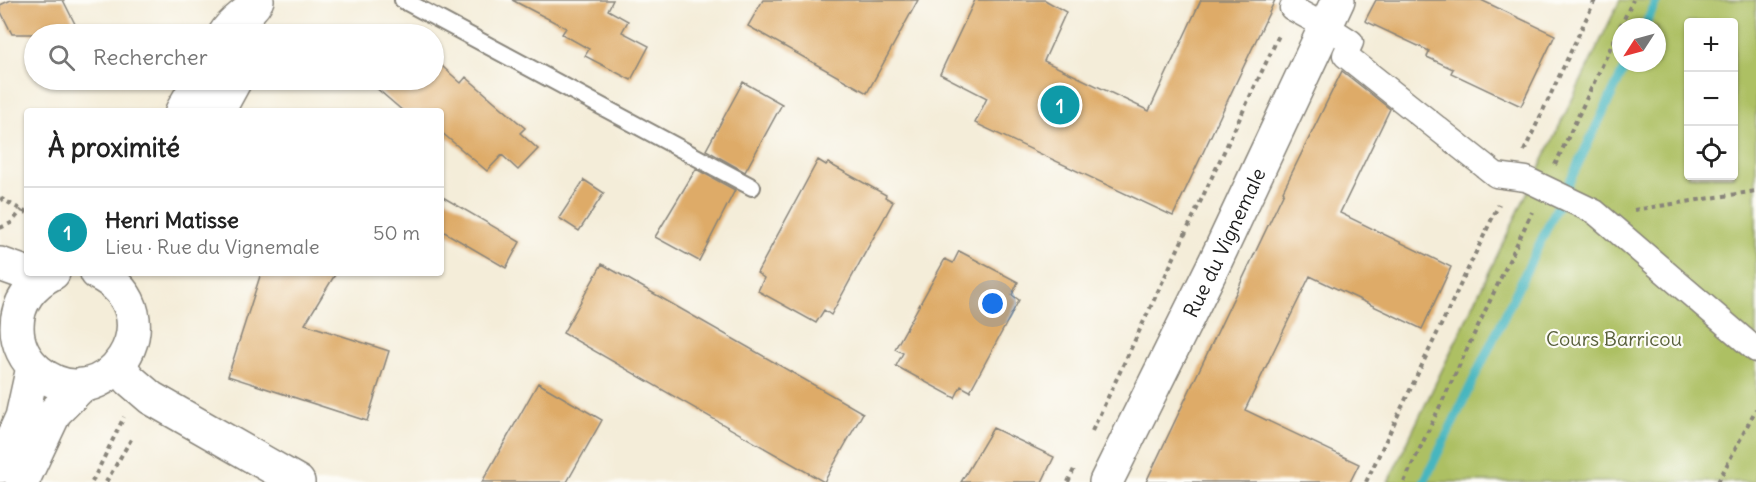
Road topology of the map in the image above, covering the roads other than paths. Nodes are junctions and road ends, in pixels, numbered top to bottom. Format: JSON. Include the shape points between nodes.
{"nodes":[{"id":1,"x":403,"y":0,"type":"edge"},
{"id":2,"x":255,"y":14,"type":"edge"},
{"id":3,"x":1336,"y":16,"type":"edge"},
{"id":4,"x":234,"y":24,"type":"edge"},
{"id":5,"x":194,"y":90,"type":"edge"},
{"id":6,"x":230,"y":90,"type":"edge"},
{"id":7,"x":184,"y":108,"type":"edge"},
{"id":8,"x":220,"y":108,"type":"edge"},
{"id":9,"x":752,"y":187,"type":"dead end"},
{"id":10,"x":0,"y":264,"type":"edge"},
{"id":11,"x":24,"y":270,"type":"edge"},
{"id":12,"x":47,"y":276,"type":"edge"},
{"id":13,"x":104,"y":276,"type":"edge"},
{"id":14,"x":132,"y":288,"type":"edge"},
{"id":15,"x":9,"y":318,"type":"edge"},
{"id":16,"x":1756,"y":350,"type":"edge"},
{"id":17,"x":119,"y":366,"type":"junction"},
{"id":18,"x":33,"y":367,"type":"junction"},
{"id":19,"x":82,"y":385,"type":"junction"},
{"id":20,"x":0,"y":466,"type":"edge"},
{"id":21,"x":22,"y":482,"type":"edge"},
{"id":22,"x":298,"y":482,"type":"edge"},
{"id":23,"x":1106,"y":482,"type":"edge"}],
"edges":[{"from":1,"to":9,"type":"lane"},
{"from":2,"to":4,"type":"street"},
{"from":3,"to":16,"type":"street","via":[[1350,42],[1345,55],[1496,175],[1526,179],[1595,212]]},
{"from":3,"to":23,"type":"street","name":"Rue du Vignemale"},
{"from":5,"to":7,"type":"street"},
{"from":6,"to":8,"type":"street"},
{"from":10,"to":11,"type":"street"},
{"from":12,"to":15,"type":"street","via":[[29,291]]},
{"from":13,"to":14,"type":"street","via":[[120,290]]},
{"from":14,"to":17,"type":"street","via":[[132,341]]},
{"from":15,"to":18,"type":"street"},
{"from":17,"to":19,"type":"street","via":[[94,383]]},
{"from":17,"to":22,"type":"street","via":[[151,398]]},
{"from":18,"to":19,"type":"street","via":[[61,384]]},
{"from":18,"to":20,"type":"street","via":[[22,417]]},
{"from":19,"to":21,"type":"street","via":[[55,412]]}]}
